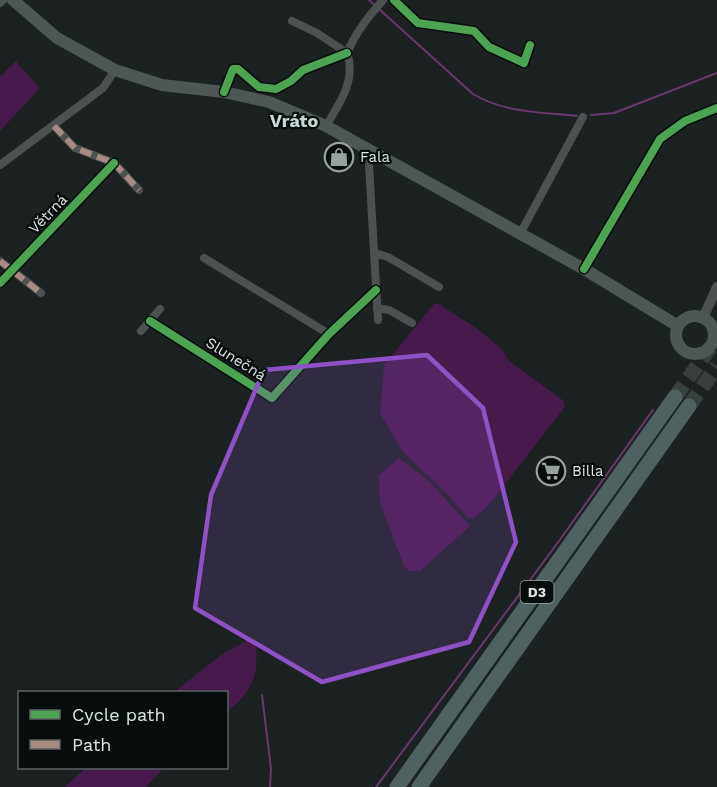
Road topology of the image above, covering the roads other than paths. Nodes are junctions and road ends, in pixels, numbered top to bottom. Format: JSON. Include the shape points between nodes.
{"nodes":[{"id":1,"x":13,"y":0,"type":"edge"},
{"id":2,"x":394,"y":0,"type":"edge"},
{"id":3,"x":382,"y":1,"type":"edge"},
{"id":4,"x":292,"y":21,"type":"dead end"},
{"id":5,"x":530,"y":45,"type":"dead end"},
{"id":6,"x":347,"y":54,"type":"junction"},
{"id":7,"x":115,"y":70,"type":"junction"},
{"id":8,"x":224,"y":92,"type":"junction"},
{"id":9,"x":717,"y":108,"type":"edge"},
{"id":10,"x":584,"y":117,"type":"dead end"},
{"id":11,"x":54,"y":126,"type":"junction"},
{"id":12,"x":326,"y":126,"type":"junction"},
{"id":13,"x":373,"y":151,"type":"junction"},
{"id":14,"x":114,"y":164,"type":"junction"},
{"id":15,"x":0,"y":165,"type":"edge"},
{"id":16,"x":139,"y":190,"type":"dead end"},
{"id":17,"x":520,"y":234,"type":"junction"},
{"id":18,"x":375,"y":253,"type":"junction"},
{"id":19,"x":204,"y":258,"type":"dead end"},
{"id":20,"x":0,"y":261,"type":"edge"},
{"id":21,"x":584,"y":269,"type":"junction"},
{"id":22,"x":12,"y":271,"type":"junction"},
{"id":23,"x":0,"y":283,"type":"edge"},
{"id":24,"x":439,"y":287,"type":"dead end"},
{"id":25,"x":717,"y":287,"type":"edge"},
{"id":26,"x":376,"y":290,"type":"junction"},
{"id":27,"x":41,"y":293,"type":"dead end"},
{"id":28,"x":380,"y":308,"type":"junction"},
{"id":29,"x":160,"y":309,"type":"dead end"},
{"id":30,"x":703,"y":318,"type":"junction"},
{"id":31,"x":378,"y":320,"type":"dead end"},
{"id":32,"x":150,"y":321,"type":"junction"},
{"id":33,"x":411,"y":323,"type":"dead end"},
{"id":34,"x":678,"y":326,"type":"junction"},
{"id":35,"x":141,"y":331,"type":"dead end"},
{"id":36,"x":329,"y":334,"type":"junction"},
{"id":37,"x":714,"y":347,"type":"edge"},
{"id":38,"x":675,"y":397,"type":"tunnel mouth"},
{"id":39,"x":688,"y":406,"type":"tunnel mouth"},
{"id":40,"x":397,"y":787,"type":"edge"},
{"id":41,"x":419,"y":787,"type":"edge"}],
"edges":[{"from":1,"to":7,"type":"main road","via":[[57,38]]},
{"from":2,"to":5,"type":"street","via":[[418,22],[474,31],[489,47],[524,63]]},
{"from":3,"to":6,"type":"street","via":[[361,24]]},
{"from":4,"to":6,"type":"street"},
{"from":6,"to":8,"type":"street","via":[[303,70],[276,89],[259,87],[233,69]]},
{"from":6,"to":12,"type":"street","via":[[350,78]]},
{"from":7,"to":8,"type":"main road","via":[[162,85]]},
{"from":7,"to":11,"type":"street","via":[[103,88]]},
{"from":8,"to":12,"type":"main road","via":[[269,102]]},
{"from":9,"to":21,"type":"street","via":[[684,121],[660,139]]},
{"from":10,"to":17,"type":"street"},
{"from":11,"to":14,"type":"street","via":[[62,138],[83,152]]},
{"from":11,"to":15,"type":"street"},
{"from":12,"to":13,"type":"main road"},
{"from":13,"to":17,"type":"main road"},
{"from":13,"to":18,"type":"street","via":[[369,165]]},
{"from":14,"to":16,"type":"street"},
{"from":14,"to":22,"type":"street","name":"Větrná"},
{"from":17,"to":21,"type":"main road"},
{"from":18,"to":24,"type":"street"},
{"from":18,"to":26,"type":"street"},
{"from":19,"to":36,"type":"street"},
{"from":20,"to":22,"type":"street"},
{"from":21,"to":34,"type":"main road"},
{"from":22,"to":23,"type":"street","name":"Větrná"},
{"from":22,"to":27,"type":"street"},
{"from":25,"to":30,"type":"street"},
{"from":26,"to":28,"type":"street"},
{"from":26,"to":36,"type":"street","name":"Slunečná"},
{"from":28,"to":31,"type":"street"},
{"from":28,"to":33,"type":"street"},
{"from":29,"to":32,"type":"street"},
{"from":30,"to":34,"type":"main road","via":[[692,316]]},
{"from":30,"to":37,"type":"main road","via":[[712,327]]},
{"from":32,"to":35,"type":"street"},
{"from":32,"to":36,"type":"street","name":"Slunečná","via":[[272,398]]},
{"from":34,"to":37,"type":"main road","via":[[678,344],[688,352],[700,353]]},
{"from":38,"to":40,"type":"highway","number":"D3"},
{"from":39,"to":41,"type":"highway","number":"D3"}]}
